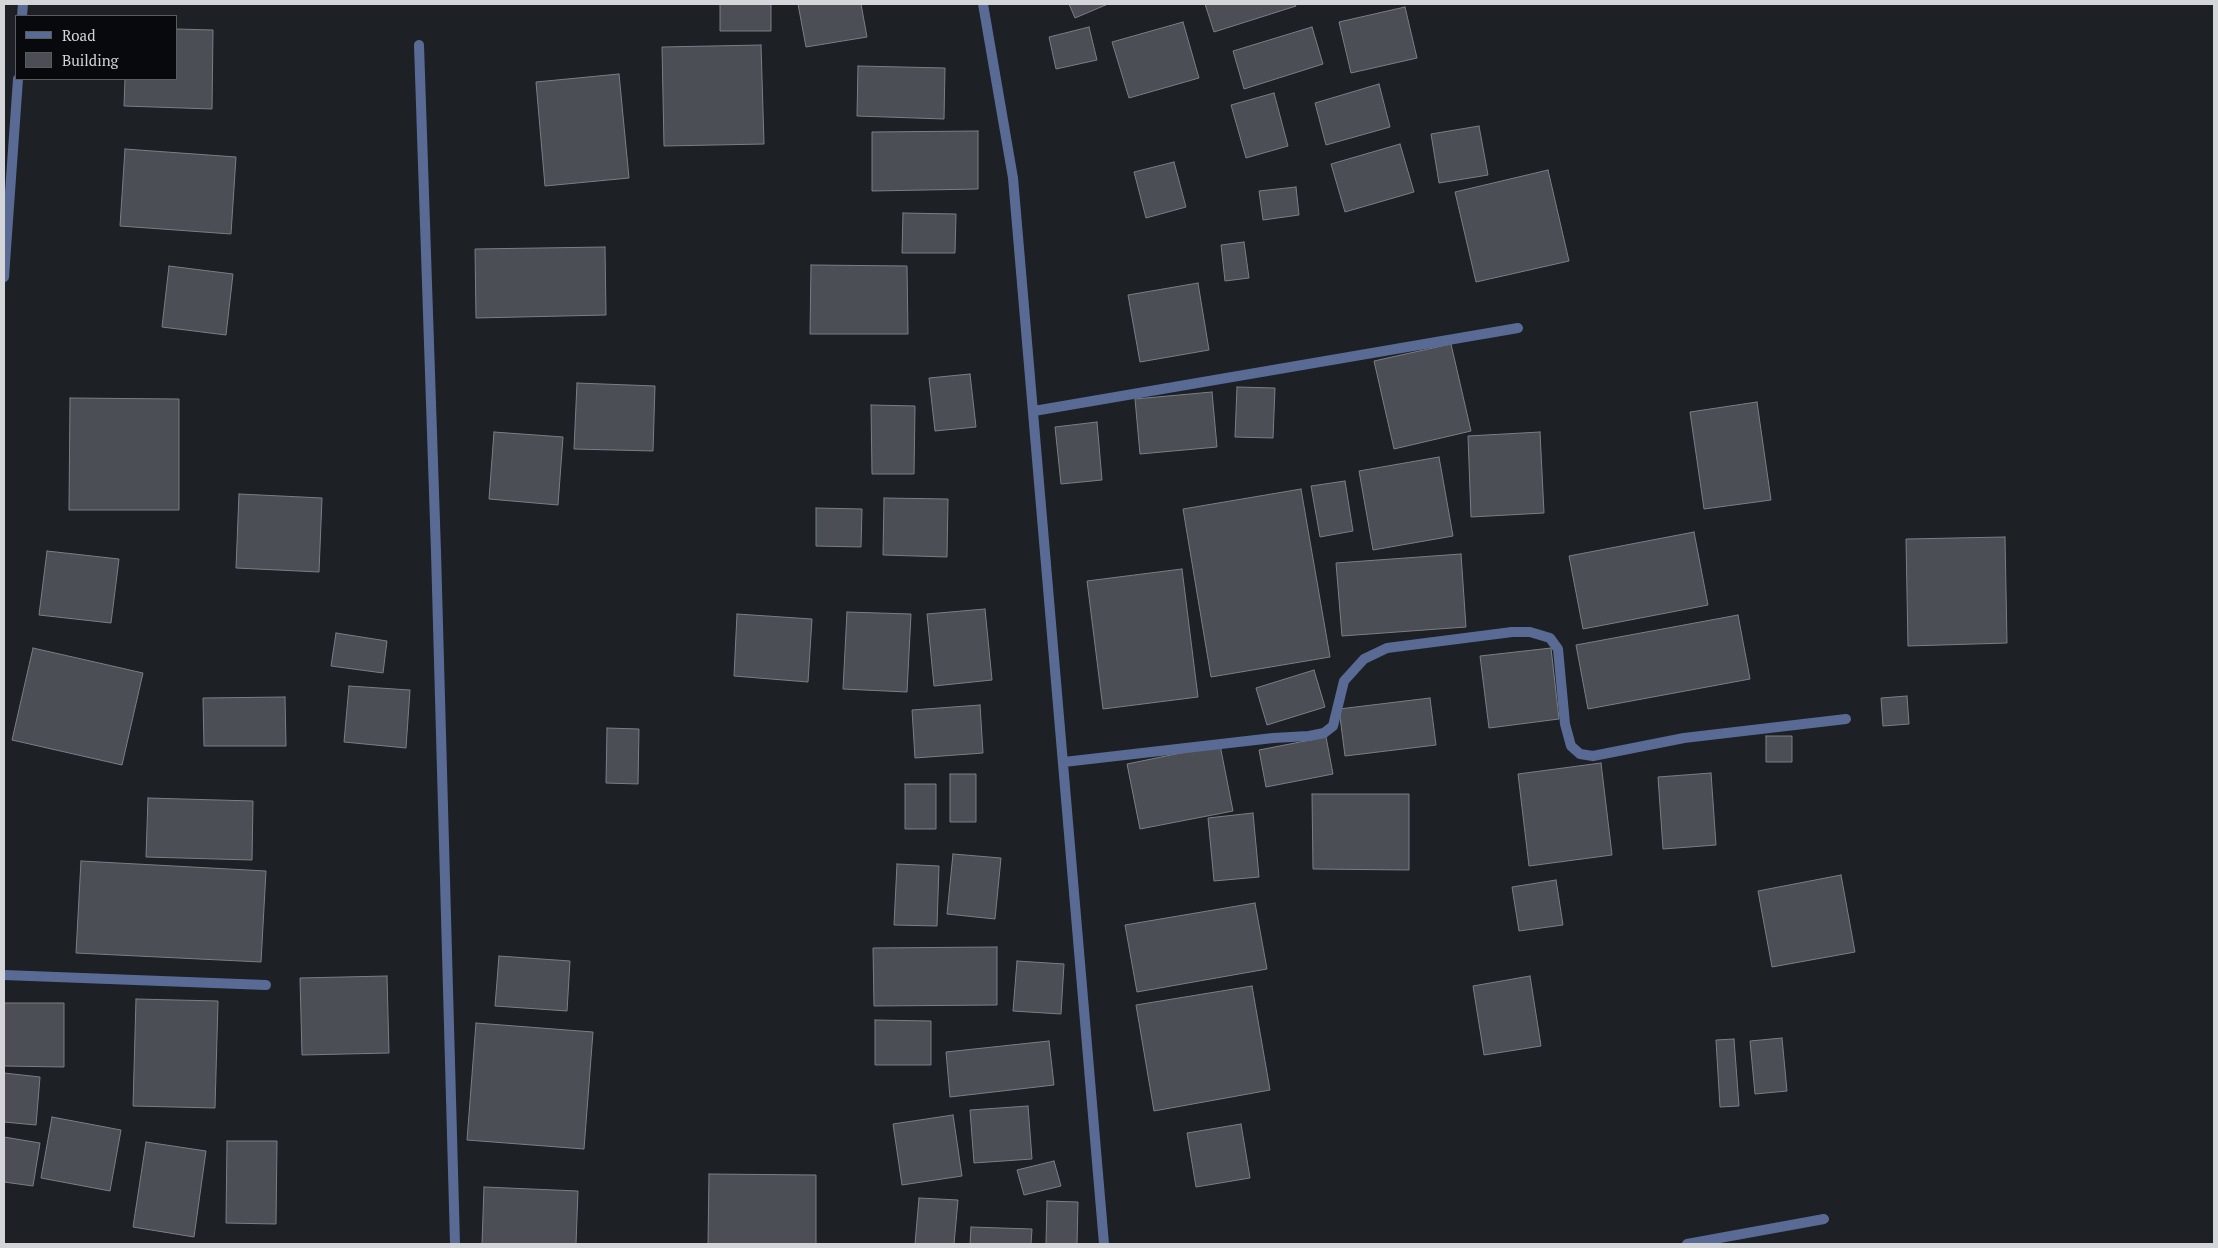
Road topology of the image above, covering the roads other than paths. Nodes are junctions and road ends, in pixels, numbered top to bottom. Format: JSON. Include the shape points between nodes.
{"nodes":[{"id":1,"x":983,"y":4,"type":"edge"},
{"id":2,"x":420,"y":45,"type":"dead end"},
{"id":3,"x":18,"y":80,"type":"edge"},
{"id":4,"x":4,"y":277,"type":"edge"},
{"id":5,"x":1518,"y":328,"type":"dead end"},
{"id":6,"x":1034,"y":411,"type":"junction"},
{"id":7,"x":1846,"y":719,"type":"dead end"},
{"id":8,"x":1064,"y":762,"type":"junction"},
{"id":9,"x":4,"y":974,"type":"edge"},
{"id":10,"x":266,"y":986,"type":"dead end"},
{"id":11,"x":1824,"y":1219,"type":"dead end"},
{"id":12,"x":455,"y":1244,"type":"edge"},
{"id":13,"x":1104,"y":1244,"type":"edge"},
{"id":14,"x":1687,"y":1244,"type":"edge"}],
"edges":[{"from":1,"to":6,"type":"street","via":[[1014,178]]},
{"from":2,"to":12,"type":"street"},
{"from":3,"to":4,"type":"street"},
{"from":5,"to":6,"type":"street"},
{"from":6,"to":8,"type":"street"},
{"from":7,"to":8,"type":"street","via":[[1684,738],[1593,756],[1580,754],[1571,746],[1565,724],[1558,649],[1550,638],[1530,632],[1512,632],[1387,648],[1364,659],[1344,681],[1332,726],[1324,733]]},
{"from":8,"to":13,"type":"street"},
{"from":9,"to":10,"type":"street"},
{"from":11,"to":14,"type":"street"}]}
